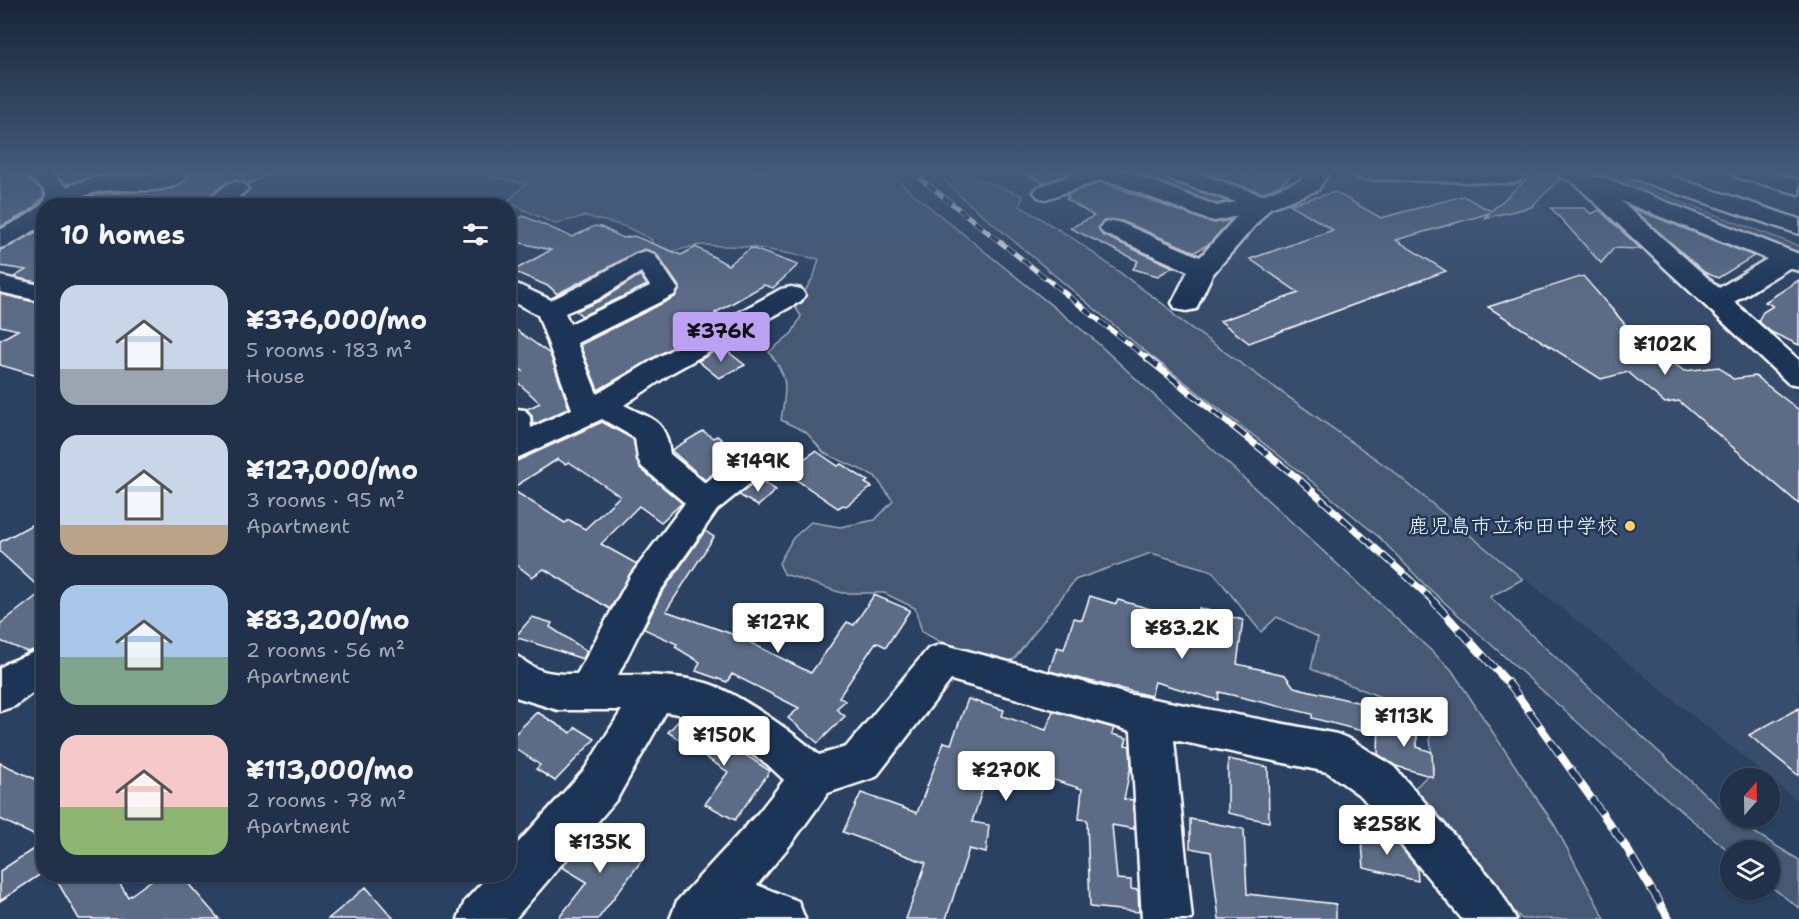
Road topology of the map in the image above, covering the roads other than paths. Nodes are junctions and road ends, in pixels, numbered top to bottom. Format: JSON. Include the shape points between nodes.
{"nodes":[{"id":1,"x":1251,"y":215,"type":"edge"},
{"id":2,"x":1620,"y":215,"type":"edge"},
{"id":3,"x":1688,"y":215,"type":"edge"},
{"id":4,"x":1726,"y":215,"type":"edge"},
{"id":5,"x":1766,"y":215,"type":"edge"},
{"id":6,"x":36,"y":217,"type":"edge"},
{"id":7,"x":1799,"y":227,"type":"edge"},
{"id":8,"x":1112,"y":228,"type":"dead end"},
{"id":9,"x":0,"y":240,"type":"edge"},
{"id":10,"x":1795,"y":253,"type":"edge"},
{"id":11,"x":1204,"y":268,"type":"junction"},
{"id":12,"x":0,"y":284,"type":"edge"},
{"id":13,"x":36,"y":292,"type":"edge"},
{"id":14,"x":516,"y":293,"type":"edge"},
{"id":15,"x":791,"y":294,"type":"dead end"},
{"id":16,"x":1716,"y":301,"type":"junction"},
{"id":17,"x":1186,"y":303,"type":"dead end"},
{"id":18,"x":550,"y":310,"type":"junction"},
{"id":19,"x":562,"y":339,"type":"junction"},
{"id":20,"x":1799,"y":376,"type":"edge"},
{"id":21,"x":595,"y":409,"type":"junction"},
{"id":22,"x":516,"y":447,"type":"edge"},
{"id":23,"x":766,"y":453,"type":"dead end"},
{"id":24,"x":705,"y":501,"type":"junction"},
{"id":25,"x":36,"y":668,"type":"edge"},
{"id":26,"x":516,"y":676,"type":"edge"},
{"id":27,"x":0,"y":693,"type":"edge"},
{"id":28,"x":588,"y":693,"type":"junction"},
{"id":29,"x":655,"y":693,"type":"junction"},
{"id":30,"x":1150,"y":717,"type":"junction"},
{"id":31,"x":813,"y":777,"type":"junction"},
{"id":32,"x":516,"y":881,"type":"edge"},
{"id":33,"x":515,"y":882,"type":"edge"},
{"id":34,"x":707,"y":906,"type":"edge"},
{"id":35,"x":483,"y":919,"type":"edge"},
{"id":36,"x":780,"y":919,"type":"edge"},
{"id":37,"x":1167,"y":919,"type":"edge"},
{"id":38,"x":1491,"y":919,"type":"edge"}],
"edges":[{"from":1,"to":11,"type":"street"},
{"from":2,"to":16,"type":"street"},
{"from":3,"to":10,"type":"street"},
{"from":4,"to":10,"type":"street"},
{"from":5,"to":7,"type":"street"},
{"from":6,"to":9,"type":"street"},
{"from":8,"to":11,"type":"street"},
{"from":10,"to":16,"type":"street"},
{"from":11,"to":17,"type":"street"},
{"from":12,"to":13,"type":"street"},
{"from":14,"to":18,"type":"street"},
{"from":15,"to":21,"type":"street"},
{"from":16,"to":20,"type":"street"},
{"from":18,"to":19,"type":"street"},
{"from":18,"to":19,"type":"street","via":[[645,259],[665,290]]},
{"from":19,"to":21,"type":"street"},
{"from":21,"to":22,"type":"street"},
{"from":21,"to":24,"type":"street","via":[[651,434],[654,459]]},
{"from":23,"to":24,"type":"street"},
{"from":24,"to":28,"type":"street","via":[[644,585]]},
{"from":25,"to":27,"type":"street","via":[[21,675]]},
{"from":26,"to":28,"type":"street","via":[[524,683],[558,692]]},
{"from":28,"to":29,"type":"street"},
{"from":29,"to":31,"type":"street","via":[[704,700],[782,750]]},
{"from":29,"to":32,"type":"street","via":[[601,784]]},
{"from":30,"to":31,"type":"street","via":[[942,661],[860,763]]},
{"from":30,"to":37,"type":"street"},
{"from":30,"to":38,"type":"street","via":[[1337,754],[1378,782]]},
{"from":31,"to":34,"type":"street","via":[[775,828]]},
{"from":33,"to":35,"type":"street"},
{"from":34,"to":36,"type":"street"}]}
